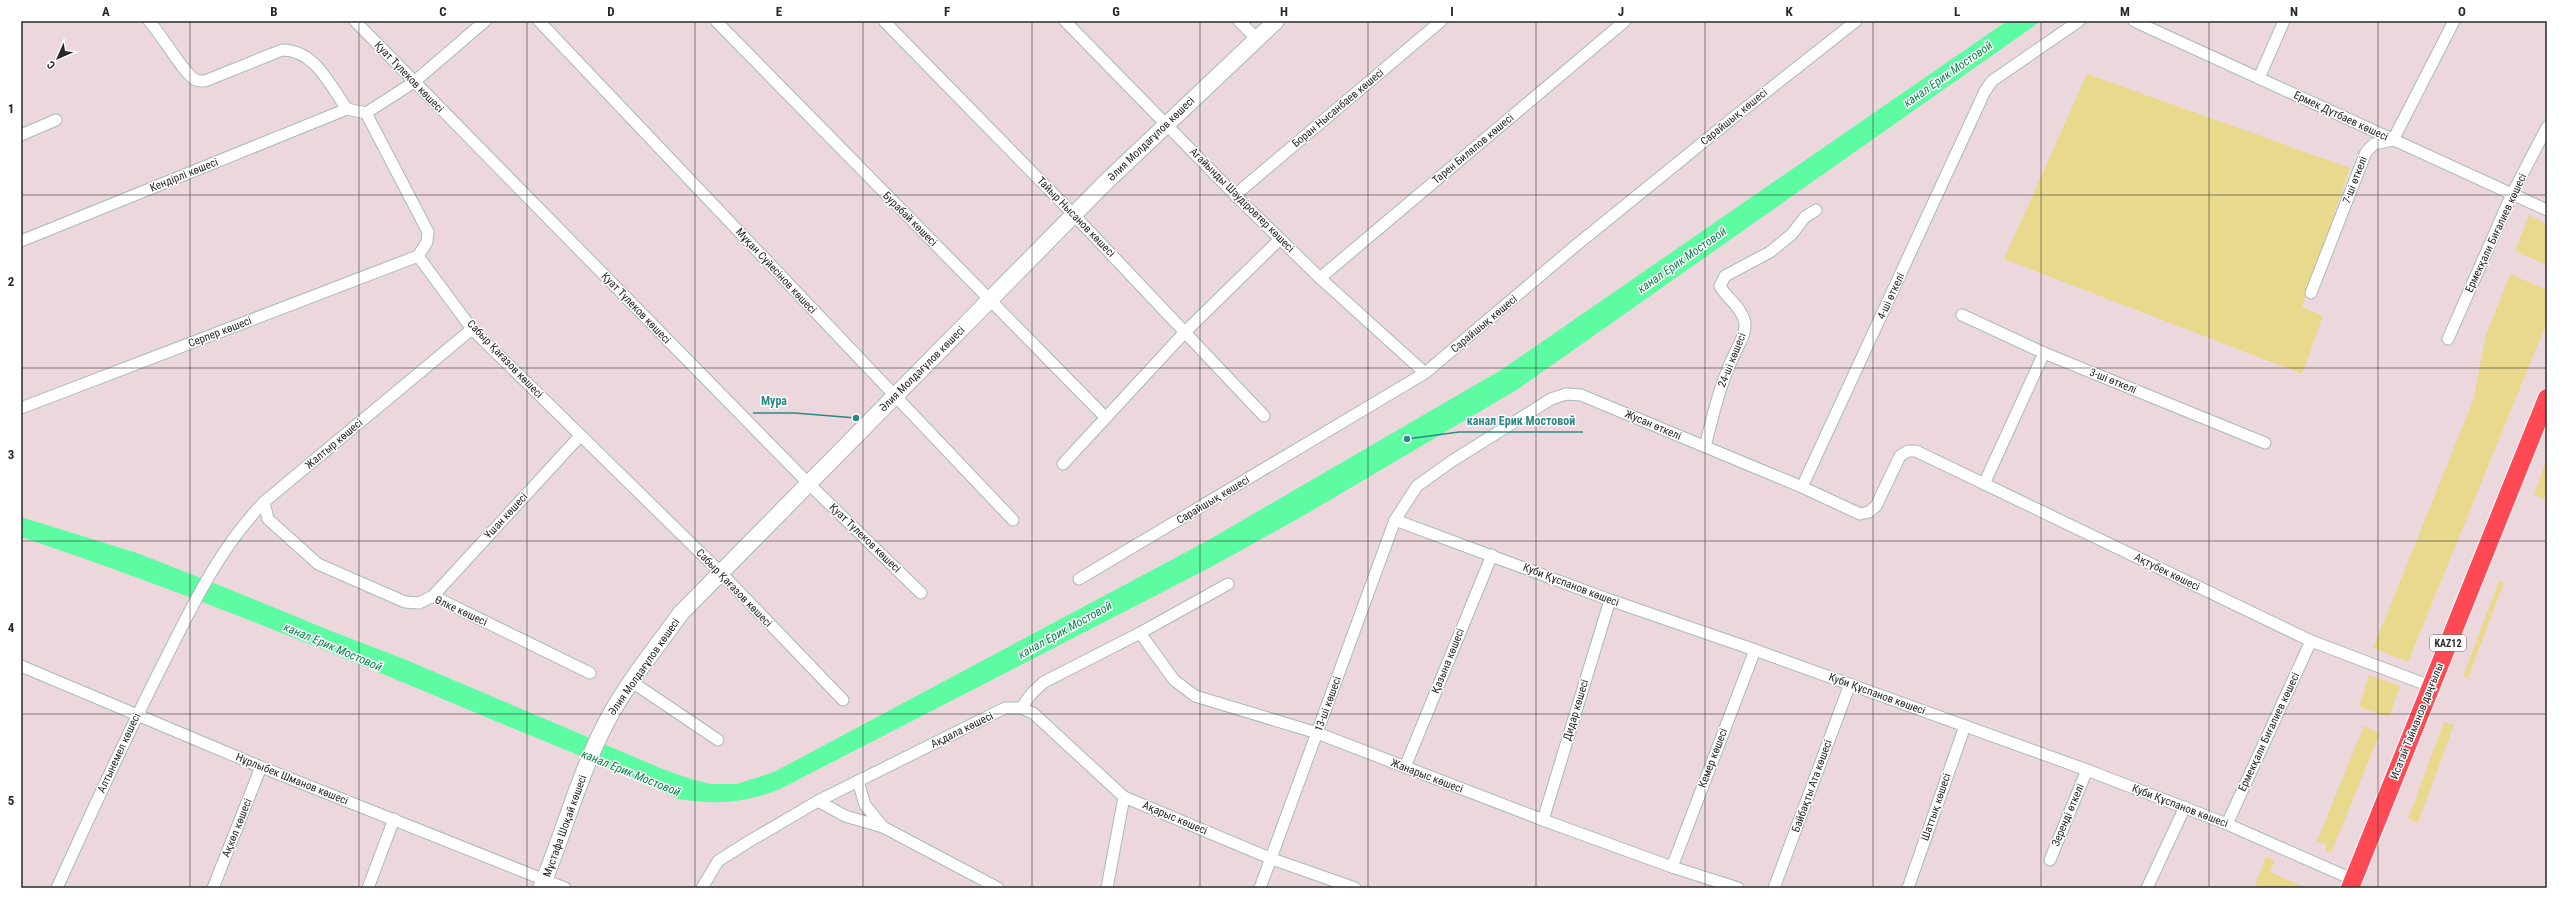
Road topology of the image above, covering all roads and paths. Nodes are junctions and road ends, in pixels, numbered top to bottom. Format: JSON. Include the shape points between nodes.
{"nodes":[{"id":1,"x":149,"y":21,"type":"edge"},
{"id":2,"x":354,"y":21,"type":"edge"},
{"id":3,"x":484,"y":21,"type":"edge"},
{"id":4,"x":539,"y":21,"type":"edge"},
{"id":5,"x":716,"y":21,"type":"edge"},
{"id":6,"x":884,"y":21,"type":"edge"},
{"id":7,"x":1065,"y":21,"type":"edge"},
{"id":8,"x":1239,"y":21,"type":"edge"},
{"id":9,"x":1276,"y":21,"type":"edge"},
{"id":10,"x":1441,"y":21,"type":"edge"},
{"id":11,"x":1625,"y":21,"type":"edge"},
{"id":12,"x":1856,"y":21,"type":"edge"},
{"id":13,"x":2079,"y":21,"type":"edge"},
{"id":14,"x":2134,"y":21,"type":"edge"},
{"id":15,"x":2284,"y":21,"type":"edge"},
{"id":16,"x":2454,"y":21,"type":"edge"},
{"id":17,"x":1256,"y":38,"type":"junction"},
{"id":18,"x":2259,"y":78,"type":"junction"},
{"id":19,"x":414,"y":82,"type":"junction"},
{"id":20,"x":347,"y":109,"type":"junction"},
{"id":21,"x":366,"y":113,"type":"junction"},
{"id":22,"x":56,"y":120,"type":"dead end"},
{"id":23,"x":1166,"y":124,"type":"junction"},
{"id":24,"x":2547,"y":127,"type":"edge"},
{"id":25,"x":21,"y":135,"type":"edge"},
{"id":26,"x":2393,"y":140,"type":"junction"},
{"id":27,"x":2512,"y":194,"type":"junction"},
{"id":28,"x":1235,"y":195,"type":"junction"},
{"id":29,"x":1816,"y":210,"type":"dead end"},
{"id":30,"x":2547,"y":210,"type":"edge"},
{"id":31,"x":1074,"y":215,"type":"junction"},
{"id":32,"x":1280,"y":239,"type":"junction"},
{"id":33,"x":21,"y":241,"type":"edge"},
{"id":34,"x":418,"y":256,"type":"junction"},
{"id":35,"x":1320,"y":278,"type":"junction"},
{"id":36,"x":2311,"y":293,"type":"dead end"},
{"id":37,"x":990,"y":299,"type":"junction"},
{"id":38,"x":1962,"y":315,"type":"dead end"},
{"id":39,"x":472,"y":329,"type":"junction"},
{"id":40,"x":1185,"y":332,"type":"junction"},
{"id":41,"x":2448,"y":339,"type":"dead end"},
{"id":42,"x":2044,"y":352,"type":"junction"},
{"id":43,"x":1425,"y":373,"type":"junction"},
{"id":44,"x":895,"y":396,"type":"junction"},
{"id":45,"x":2547,"y":398,"type":"edge"},
{"id":46,"x":21,"y":408,"type":"edge"},
{"id":47,"x":1264,"y":416,"type":"dead end"},
{"id":48,"x":1104,"y":417,"type":"junction"},
{"id":49,"x":580,"y":436,"type":"junction"},
{"id":50,"x":2265,"y":443,"type":"dead end"},
{"id":51,"x":1705,"y":446,"type":"junction"},
{"id":52,"x":1908,"y":452,"type":"joint"},
{"id":53,"x":1063,"y":464,"type":"dead end"},
{"id":54,"x":809,"y":484,"type":"junction"},
{"id":55,"x":1984,"y":484,"type":"junction"},
{"id":56,"x":1802,"y":487,"type":"junction"},
{"id":57,"x":264,"y":502,"type":"junction"},
{"id":58,"x":1013,"y":520,"type":"dead end"},
{"id":59,"x":1395,"y":520,"type":"junction"},
{"id":60,"x":1492,"y":555,"type":"junction"},
{"id":61,"x":209,"y":573,"type":"joint"},
{"id":62,"x":721,"y":574,"type":"junction"},
{"id":63,"x":1079,"y":579,"type":"dead end"},
{"id":64,"x":1228,"y":584,"type":"dead end"},
{"id":65,"x":921,"y":593,"type":"dead end"},
{"id":66,"x":432,"y":596,"type":"junction"},
{"id":67,"x":1610,"y":600,"type":"junction"},
{"id":68,"x":1140,"y":633,"type":"junction"},
{"id":69,"x":2311,"y":641,"type":"junction"},
{"id":70,"x":1755,"y":650,"type":"junction"},
{"id":71,"x":21,"y":666,"type":"edge"},
{"id":72,"x":590,"y":674,"type":"dead end"},
{"id":73,"x":632,"y":682,"type":"junction"},
{"id":74,"x":1850,"y":684,"type":"junction"},
{"id":75,"x":2430,"y":686,"type":"junction"},
{"id":76,"x":843,"y":700,"type":"dead end"},
{"id":77,"x":1021,"y":708,"type":"junction"},
{"id":78,"x":137,"y":715,"type":"junction"},
{"id":79,"x":1965,"y":726,"type":"junction"},
{"id":80,"x":1317,"y":733,"type":"junction"},
{"id":81,"x":718,"y":740,"type":"dead end"},
{"id":82,"x":597,"y":741,"type":"joint"},
{"id":83,"x":261,"y":767,"type":"junction"},
{"id":84,"x":1405,"y":767,"type":"junction"},
{"id":85,"x":2087,"y":770,"type":"junction"},
{"id":86,"x":858,"y":781,"type":"junction"},
{"id":87,"x":1124,"y":797,"type":"junction"},
{"id":88,"x":818,"y":802,"type":"junction"},
{"id":89,"x":2185,"y":807,"type":"junction"},
{"id":90,"x":394,"y":819,"type":"junction"},
{"id":91,"x":1543,"y":820,"type":"junction"},
{"id":92,"x":2227,"y":824,"type":"junction"},
{"id":93,"x":883,"y":827,"type":"junction"},
{"id":94,"x":1272,"y":859,"type":"junction"},
{"id":95,"x":2050,"y":860,"type":"dead end"},
{"id":96,"x":1672,"y":867,"type":"junction"},
{"id":97,"x":543,"y":884,"type":"edge"},
{"id":98,"x":2352,"y":884,"type":"edge"},
{"id":99,"x":995,"y":887,"type":"edge"},
{"id":100,"x":57,"y":888,"type":"edge"},
{"id":101,"x":212,"y":888,"type":"edge"},
{"id":102,"x":368,"y":888,"type":"edge"},
{"id":103,"x":565,"y":888,"type":"edge"},
{"id":104,"x":702,"y":888,"type":"edge"},
{"id":105,"x":1107,"y":888,"type":"edge"},
{"id":106,"x":1260,"y":888,"type":"edge"},
{"id":107,"x":1355,"y":888,"type":"edge"},
{"id":108,"x":1738,"y":888,"type":"edge"},
{"id":109,"x":1774,"y":888,"type":"edge"},
{"id":110,"x":1908,"y":888,"type":"edge"},
{"id":111,"x":2147,"y":888,"type":"edge"}],
"edges":[{"from":1,"to":20,"type":"street","via":[[195,80],[205,81],[282,50],[294,50],[314,61]]},
{"from":2,"to":19,"type":"street","name":"Қуат Түлеков көшесі"},
{"from":3,"to":19,"type":"street"},
{"from":4,"to":44,"type":"street","name":"Мұқан Сүйесінов көшесі"},
{"from":5,"to":37,"type":"street","name":"Бурабай көшесi"},
{"from":6,"to":31,"type":"street","name":"Тайыр Нысанов көшесi"},
{"from":7,"to":23,"type":"street","name":"Агайынды Шәудіровтер көшесi"},
{"from":8,"to":17,"type":"street"},
{"from":9,"to":17,"type":"main road","name":"Әлия Молдағұлов көшесі"},
{"from":10,"to":28,"type":"street","name":"Боран Нысанбаев көшесі"},
{"from":11,"to":35,"type":"street","name":"Тарен Билялов көшесі"},
{"from":12,"to":43,"type":"street","name":"Сарайшық көшесі","via":[[1592,232]]},
{"from":13,"to":56,"type":"street","name":"4-шi өткелi","via":[[1992,81]]},
{"from":14,"to":18,"type":"street","name":"Ермек Дүтбаев көшесi"},
{"from":15,"to":18,"type":"street"},
{"from":16,"to":26,"type":"street"},
{"from":17,"to":23,"type":"main road","name":"Әлия Молдағұлов көшесі"},
{"from":18,"to":26,"type":"street","name":"Ермек Дүтбаев көшесi"},
{"from":19,"to":21,"type":"street"},
{"from":19,"to":54,"type":"street","name":"Қуат Түлеков көшесі"},
{"from":20,"to":21,"type":"street"},
{"from":20,"to":33,"type":"street","name":"Кендірлі көшесі"},
{"from":21,"to":34,"type":"street","via":[[428,232],[427,242]]},
{"from":22,"to":25,"type":"street"},
{"from":23,"to":28,"type":"street","name":"Агайынды Шәудіровтер көшесi"},
{"from":23,"to":31,"type":"main road","name":"Әлия Молдағұлов көшесі"},
{"from":24,"to":27,"type":"street","name":"Ермекқали Биғалиев көшесі"},
{"from":26,"to":27,"type":"street","name":"Ермек Дүтбаев көшесi"},
{"from":26,"to":36,"type":"street","name":"7-шi өткелi","via":[[2374,144],[2366,152]]},
{"from":27,"to":30,"type":"street","name":"Ермек Дүтбаев көшесi"},
{"from":27,"to":41,"type":"street","name":"Ермекқали Биғалиев көшесі"},
{"from":28,"to":32,"type":"street","name":"Агайынды Шәудіровтер көшесi"},
{"from":29,"to":51,"type":"street","name":"24-ші көшесi","via":[[1805,217],[1792,234],[1770,252],[1725,276],[1720,286],[1742,312],[1745,324],[1743,336],[1722,378]]},
{"from":31,"to":37,"type":"main road","name":"Әлия Молдағұлов көшесі"},
{"from":31,"to":40,"type":"street","name":"Тайыр Нысанов көшесi"},
{"from":32,"to":35,"type":"street","name":"Агайынды Шәудіровтер көшесi"},
{"from":32,"to":40,"type":"street"},
{"from":34,"to":39,"type":"street","name":"Сабыр Қағазов көшесі"},
{"from":34,"to":46,"type":"street","name":"Серпер көшесі"},
{"from":35,"to":43,"type":"street","name":"Агайынды Шәудіровтер көшесi"},
{"from":37,"to":44,"type":"main road","name":"Әлия Молдағұлов көшесі"},
{"from":37,"to":48,"type":"street","name":"Бурабай көшесi"},
{"from":38,"to":42,"type":"street","name":"3-шi өткелi"},
{"from":39,"to":49,"type":"street","name":"Сабыр Қағазов көшесі"},
{"from":39,"to":57,"type":"street","name":"Жалтыр көшесі"},
{"from":40,"to":47,"type":"street","name":"Тайыр Нысанов көшесi"},
{"from":40,"to":48,"type":"street"},
{"from":42,"to":50,"type":"street","name":"3-шi өткелi"},
{"from":42,"to":55,"type":"street"},
{"from":43,"to":63,"type":"street","name":"Сарайшық көшесі"},
{"from":44,"to":54,"type":"main road","name":"Әлия Молдағұлов көшесі"},
{"from":44,"to":58,"type":"street","name":"Мұқан Сүйесінов көшесі"},
{"from":45,"to":75,"type":"main road","name":"Исатай Тайманов даңғылы","number":"KAZ12","via":[[2507,503]]},
{"from":48,"to":53,"type":"street"},
{"from":49,"to":62,"type":"street","name":"Сабыр Қағазов көшесі"},
{"from":49,"to":66,"type":"street","name":"Ұшан көшесі"},
{"from":51,"to":56,"type":"street","name":"Жусан өткелі"},
{"from":51,"to":59,"type":"street","name":"Жусан өткелі","via":[[1581,395],[1566,394],[1551,398],[1452,460],[1417,486]]},
{"from":52,"to":55,"type":"street","name":"Ақтүбек көшесi","via":[[1916,451]]},
{"from":52,"to":56,"type":"street","name":"Жусан өткелі","via":[[1900,456],[1876,506],[1869,512],[1860,514]]},
{"from":54,"to":62,"type":"main road","name":"Әлия Молдағұлов көшесі"},
{"from":54,"to":65,"type":"street","name":"Қуат Түлеков көшесі"},
{"from":55,"to":69,"type":"street","name":"Ақтүбек көшесi"},
{"from":57,"to":61,"type":"street","name":"Жалтыр көшесі","via":[[246,520]]},
{"from":57,"to":66,"type":"street","name":"Өлке көшесі","via":[[268,519],[318,564],[405,602],[419,603]]},
{"from":59,"to":60,"type":"street","name":"Куби Құспанов көшесi"},
{"from":59,"to":80,"type":"street","name":"13-ші көшесi"},
{"from":60,"to":67,"type":"street","name":"Куби Құспанов көшесi"},
{"from":60,"to":84,"type":"street","name":"Қазына көшесі"},
{"from":61,"to":78,"type":"street","name":"Алтынемел көшесі"},
{"from":62,"to":73,"type":"main road","name":"Әлия Молдағұлов көшесі","via":[[681,614]]},
{"from":62,"to":76,"type":"street","name":"Сабыр Қағазов көшесі"},
{"from":64,"to":68,"type":"street"},
{"from":66,"to":72,"type":"street","name":"Өлке көшесі"},
{"from":67,"to":70,"type":"street","name":"Куби Құспанов көшесi"},
{"from":67,"to":91,"type":"street","name":"Дидар көшесі"},
{"from":68,"to":77,"type":"street","via":[[1044,682]]},
{"from":68,"to":80,"type":"street","name":"Жанарыс көшесі","via":[[1174,680],[1195,696]]},
{"from":69,"to":75,"type":"street","name":"Ақтүбек көшесi"},
{"from":69,"to":92,"type":"street","name":"Ермекқали Биғалиев көшесі"},
{"from":70,"to":74,"type":"street","name":"Куби Құспанов көшесi"},
{"from":70,"to":96,"type":"street","name":"Кемер көшесі"},
{"from":71,"to":78,"type":"street","name":"Нұрлыбек Шманов көшесі"},
{"from":73,"to":81,"type":"street"},
{"from":73,"to":82,"type":"main road","name":"Әлия Молдағұлов көшесі"},
{"from":74,"to":79,"type":"street","name":"Куби Құспанов көшесi"},
{"from":74,"to":109,"type":"street","name":"Байбақты Ата көшесі"},
{"from":75,"to":98,"type":"main road","name":"Исатай Тайманов даңғылы","number":"KAZ12"},
{"from":77,"to":86,"type":"street","name":"Ақдала көшесі","via":[[1006,708]]},
{"from":77,"to":87,"type":"street","name":"Ақарыс көшесi","via":[[1034,713]]},
{"from":78,"to":83,"type":"street","name":"Нұрлыбек Шманов көшесі"},
{"from":78,"to":100,"type":"street","name":"Алтынемел көшесі"},
{"from":79,"to":85,"type":"street","name":"Куби Құспанов көшесi"},
{"from":79,"to":110,"type":"street","name":"Шаттық көшесі"},
{"from":80,"to":84,"type":"street","name":"Жанарыс көшесі"},
{"from":80,"to":94,"type":"street","name":"13-ші көшесi"},
{"from":82,"to":97,"type":"main road","name":"Мұстафа Шоқай көшесi"},
{"from":83,"to":90,"type":"street","name":"Нұрлыбек Шманов көшесі"},
{"from":83,"to":101,"type":"street","name":"Ақкөл көшесі"},
{"from":84,"to":91,"type":"street","name":"Жанарыс көшесі"},
{"from":85,"to":89,"type":"street","name":"Куби Құспанов көшесi"},
{"from":85,"to":95,"type":"street","name":"Зеренді өткелі"},
{"from":86,"to":88,"type":"street","name":"Ақдала көшесі"},
{"from":86,"to":93,"type":"street","via":[[865,805]]},
{"from":87,"to":94,"type":"street","name":"Ақарыс көшесi"},
{"from":87,"to":105,"type":"street"},
{"from":88,"to":93,"type":"street","via":[[845,816]]},
{"from":88,"to":104,"type":"street","name":"Ақдала көшесі","via":[[718,862]]},
{"from":89,"to":92,"type":"street","name":"Куби Құспанов көшесi"},
{"from":89,"to":111,"type":"street"},
{"from":90,"to":97,"type":"street","name":"Нұрлыбек Шманов көшесі"},
{"from":90,"to":102,"type":"street"},
{"from":91,"to":96,"type":"street","name":"Жанарыс көшесі"},
{"from":92,"to":98,"type":"street","name":"Куби Құспанов көшесi"},
{"from":93,"to":99,"type":"street"},
{"from":94,"to":106,"type":"street","name":"13-ші көшесi"},
{"from":94,"to":107,"type":"street","name":"Ақарыс көшесi"},
{"from":96,"to":108,"type":"street","name":"Жанарыс көшесі"},
{"from":97,"to":103,"type":"street","name":"Нұрлыбек Шманов көшесі"}]}
